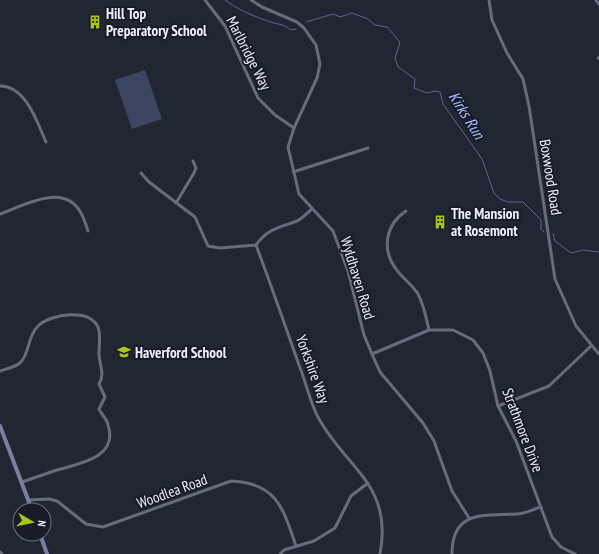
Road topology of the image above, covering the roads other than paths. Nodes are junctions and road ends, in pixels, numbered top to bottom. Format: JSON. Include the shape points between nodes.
{"nodes":[{"id":1,"x":205,"y":0,"type":"edge"},
{"id":2,"x":251,"y":0,"type":"edge"},
{"id":3,"x":489,"y":0,"type":"edge"},
{"id":4,"x":596,"y":0,"type":"edge"},
{"id":5,"x":599,"y":4,"type":"edge"},
{"id":6,"x":0,"y":86,"type":"edge"},
{"id":7,"x":294,"y":128,"type":"junction"},
{"id":8,"x":46,"y":142,"type":"dead end"},
{"id":9,"x":368,"y":148,"type":"dead end"},
{"id":10,"x":193,"y":160,"type":"dead end"},
{"id":11,"x":293,"y":172,"type":"junction"},
{"id":12,"x":141,"y":173,"type":"dead end"},
{"id":13,"x":176,"y":203,"type":"junction"},
{"id":14,"x":312,"y":209,"type":"junction"},
{"id":15,"x":406,"y":211,"type":"dead end"},
{"id":16,"x":0,"y":214,"type":"edge"},
{"id":17,"x":88,"y":231,"type":"dead end"},
{"id":18,"x":256,"y":245,"type":"junction"},
{"id":19,"x":429,"y":330,"type":"junction"},
{"id":20,"x":591,"y":346,"type":"junction"},
{"id":21,"x":372,"y":354,"type":"junction"},
{"id":22,"x":599,"y":354,"type":"edge"},
{"id":23,"x":0,"y":371,"type":"edge"},
{"id":24,"x":498,"y":406,"type":"junction"},
{"id":25,"x":0,"y":426,"type":"edge"},
{"id":26,"x":22,"y":482,"type":"junction"},
{"id":27,"x":368,"y":482,"type":"junction"},
{"id":28,"x":28,"y":500,"type":"joint"},
{"id":29,"x":541,"y":507,"type":"junction"},
{"id":30,"x":468,"y":518,"type":"junction"},
{"id":31,"x":43,"y":542,"type":"edge"},
{"id":32,"x":296,"y":546,"type":"junction"},
{"id":33,"x":47,"y":554,"type":"edge"},
{"id":34,"x":280,"y":554,"type":"edge"},
{"id":35,"x":380,"y":554,"type":"edge"},
{"id":36,"x":452,"y":554,"type":"edge"},
{"id":37,"x":574,"y":554,"type":"edge"}],
"edges":[{"from":1,"to":7,"type":"street","name":"Marlbridge Way","via":[[225,26],[258,98]]},
{"from":2,"to":7,"type":"street","name":"Wyldhaven Road","via":[[297,22],[316,45],[320,64],[317,78]]},
{"from":3,"to":20,"type":"street","name":"Boxwood Road","via":[[492,20],[507,53],[523,79],[555,279],[570,316]]},
{"from":4,"to":5,"type":"street"},
{"from":6,"to":8,"type":"street","via":[[9,87],[19,93],[29,107]]},
{"from":7,"to":11,"type":"street","name":"Wyldhaven Road","via":[[288,147]]},
{"from":9,"to":11,"type":"street"},
{"from":10,"to":13,"type":"street","via":[[196,168]]},
{"from":11,"to":14,"type":"street","name":"Wyldhaven Road","via":[[299,194]]},
{"from":12,"to":13,"type":"street"},
{"from":13,"to":18,"type":"street","via":[[195,217],[208,246],[220,248]]},
{"from":14,"to":18,"type":"street","via":[[298,220],[277,227],[264,235]]},
{"from":14,"to":21,"type":"street","name":"Wyldhaven Road","via":[[333,231]]},
{"from":15,"to":19,"type":"street","via":[[393,223],[386,247],[395,268],[419,295]]},
{"from":16,"to":17,"type":"street","via":[[50,196],[60,197],[73,203],[81,213]]},
{"from":18,"to":27,"type":"street","name":"Yorkshire Way","via":[[319,418]]},
{"from":19,"to":21,"type":"street","name":"Strathmore Drive"},
{"from":19,"to":24,"type":"street","name":"Strathmore Drive","via":[[453,330],[473,340],[483,352],[488,365]]},
{"from":20,"to":22,"type":"street","name":"Boxwood Road"},
{"from":20,"to":24,"type":"street","via":[[549,386]]},
{"from":21,"to":30,"type":"street","name":"Wyldhaven Road","via":[[380,372],[423,423],[434,442],[452,491]]},
{"from":23,"to":26,"type":"street","via":[[20,363],[31,335],[49,319],[73,315],[84,317],[97,326],[99,359],[103,375],[99,384],[105,398],[99,409],[109,425],[107,444],[91,461]]},
{"from":24,"to":29,"type":"street","name":"Strathmore Drive","via":[[516,441]]},
{"from":25,"to":26,"type":"street"},
{"from":26,"to":28,"type":"street"},
{"from":27,"to":32,"type":"street","via":[[351,496],[335,528],[314,541]]},
{"from":27,"to":35,"type":"street","name":"Yorkshire Way","via":[[382,520]]},
{"from":28,"to":32,"type":"street","name":"Woodlea Road","via":[[49,498],[57,501],[86,524],[103,527],[231,481],[245,481],[259,485],[274,498],[284,511]]},
{"from":29,"to":30,"type":"street","via":[[519,514],[483,514]]},
{"from":29,"to":37,"type":"street","name":"Strathmore Drive","via":[[552,537],[561,547]]},
{"from":30,"to":36,"type":"street","via":[[457,531]]},
{"from":31,"to":33,"type":"street"},
{"from":32,"to":34,"type":"street"}]}
